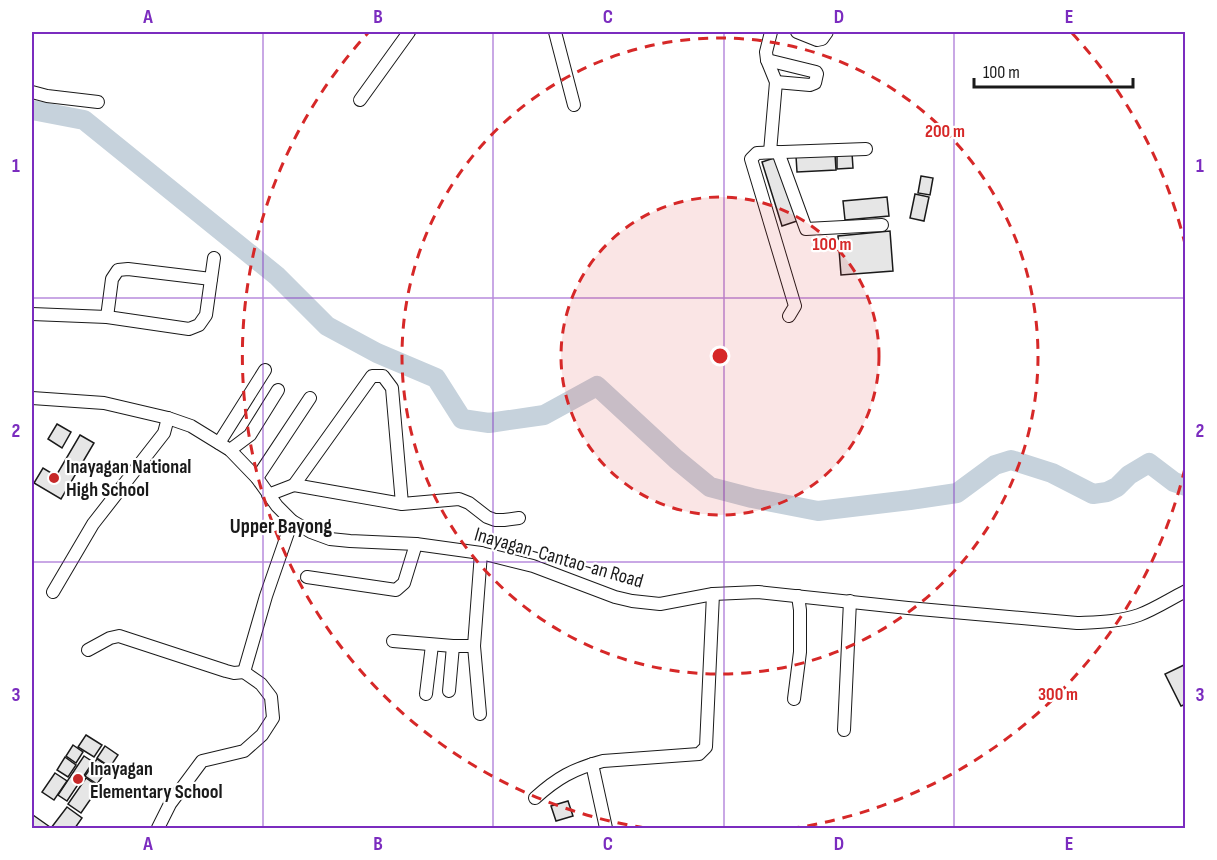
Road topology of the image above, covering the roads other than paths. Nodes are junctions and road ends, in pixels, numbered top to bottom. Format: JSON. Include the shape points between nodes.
{"nodes":[{"id":1,"x":409,"y":32,"type":"edge"},
{"id":2,"x":555,"y":32,"type":"edge"},
{"id":3,"x":771,"y":32,"type":"edge"},
{"id":4,"x":797,"y":32,"type":"edge"},
{"id":5,"x":827,"y":32,"type":"edge"},
{"id":6,"x":767,"y":60,"type":"junction"},
{"id":7,"x":776,"y":82,"type":"junction"},
{"id":8,"x":32,"y":92,"type":"edge"},
{"id":9,"x":360,"y":99,"type":"dead end"},
{"id":10,"x":98,"y":102,"type":"dead end"},
{"id":11,"x":574,"y":105,"type":"dead end"},
{"id":12,"x":866,"y":149,"type":"dead end"},
{"id":13,"x":774,"y":152,"type":"junction"},
{"id":14,"x":882,"y":225,"type":"dead end"},
{"id":15,"x":214,"y":258,"type":"dead end"},
{"id":16,"x":211,"y":279,"type":"junction"},
{"id":17,"x":32,"y":314,"type":"edge"},
{"id":18,"x":789,"y":316,"type":"dead end"},
{"id":19,"x":107,"y":317,"type":"junction"},
{"id":20,"x":265,"y":370,"type":"dead end"},
{"id":21,"x":278,"y":390,"type":"dead end"},
{"id":22,"x":32,"y":398,"type":"edge"},
{"id":23,"x":310,"y":398,"type":"dead end"},
{"id":24,"x":168,"y":418,"type":"junction"},
{"id":25,"x":225,"y":447,"type":"junction"},
{"id":26,"x":256,"y":478,"type":"junction"},
{"id":27,"x":294,"y":485,"type":"junction"},
{"id":28,"x":268,"y":495,"type":"junction"},
{"id":29,"x":402,"y":504,"type":"junction"},
{"id":30,"x":519,"y":518,"type":"dead end"},
{"id":31,"x":292,"y":521,"type":"junction"},
{"id":32,"x":416,"y":544,"type":"junction"},
{"id":33,"x":481,"y":553,"type":"junction"},
{"id":34,"x":308,"y":577,"type":"dead end"},
{"id":35,"x":1185,"y":591,"type":"edge"},
{"id":36,"x":53,"y":592,"type":"dead end"},
{"id":37,"x":713,"y":594,"type":"junction"},
{"id":38,"x":798,"y":596,"type":"junction"},
{"id":39,"x":850,"y":601,"type":"junction"},
{"id":40,"x":393,"y":641,"type":"dead end"},
{"id":41,"x":432,"y":645,"type":"junction"},
{"id":42,"x":453,"y":646,"type":"junction"},
{"id":43,"x":474,"y":646,"type":"junction"},
{"id":44,"x":88,"y":650,"type":"dead end"},
{"id":45,"x":244,"y":672,"type":"junction"},
{"id":46,"x":449,"y":691,"type":"dead end"},
{"id":47,"x":426,"y":694,"type":"dead end"},
{"id":48,"x":794,"y":699,"type":"dead end"},
{"id":49,"x":480,"y":714,"type":"dead end"},
{"id":50,"x":844,"y":730,"type":"dead end"},
{"id":51,"x":592,"y":764,"type":"junction"},
{"id":52,"x":535,"y":798,"type":"dead end"},
{"id":53,"x":158,"y":828,"type":"edge"},
{"id":54,"x":606,"y":828,"type":"edge"}],
"edges":[{"from":1,"to":9,"type":"street"},
{"from":2,"to":11,"type":"street"},
{"from":3,"to":6,"type":"street"},
{"from":4,"to":5,"type":"street","via":[[817,40]]},
{"from":6,"to":7,"type":"street"},
{"from":6,"to":7,"type":"street","via":[[817,74],[815,83],[810,85]]},
{"from":7,"to":13,"type":"street"},
{"from":8,"to":10,"type":"street"},
{"from":12,"to":13,"type":"street"},
{"from":13,"to":14,"type":"street","via":[[806,229]]},
{"from":13,"to":18,"type":"street","via":[[757,153],[751,159],[795,306]]},
{"from":15,"to":16,"type":"street"},
{"from":16,"to":19,"type":"street","via":[[206,315],[199,325],[189,329]]},
{"from":16,"to":19,"type":"street","via":[[118,270],[112,279]]},
{"from":17,"to":19,"type":"street"},
{"from":20,"to":25,"type":"street"},
{"from":21,"to":25,"type":"street","via":[[250,435]]},
{"from":22,"to":24,"type":"street","name":"Inayagan-Cantao-an Road","via":[[104,402]]},
{"from":23,"to":26,"type":"street"},
{"from":24,"to":25,"type":"street","name":"Inayagan-Cantao-an Road","via":[[191,426]]},
{"from":24,"to":36,"type":"street","via":[[164,433],[93,524]]},
{"from":25,"to":26,"type":"street","name":"Inayagan-Cantao-an Road"},
{"from":26,"to":28,"type":"street","name":"Inayagan-Cantao-an Road"},
{"from":27,"to":28,"type":"street"},
{"from":27,"to":29,"type":"street"},
{"from":27,"to":29,"type":"street","via":[[372,376],[383,376],[392,388]]},
{"from":28,"to":31,"type":"street","name":"Inayagan-Cantao-an Road"},
{"from":29,"to":30,"type":"street","via":[[459,499],[495,520]]},
{"from":31,"to":32,"type":"street","name":"Inayagan-Cantao-an Road","via":[[330,539]]},
{"from":31,"to":45,"type":"street"},
{"from":32,"to":33,"type":"street","name":"Inayagan-Cantao-an Road"},
{"from":32,"to":34,"type":"street","via":[[404,583],[396,591]]},
{"from":33,"to":37,"type":"street","name":"Inayagan-Cantao-an Road","via":[[533,566],[632,601],[660,604]]},
{"from":33,"to":43,"type":"street"},
{"from":35,"to":39,"type":"street","name":"Inayagan-Cantao-an Road","via":[[1140,614],[1101,622]]},
{"from":37,"to":38,"type":"street","name":"Inayagan-Cantao-an Road","via":[[758,592]]},
{"from":37,"to":51,"type":"street","via":[[706,747],[699,754]]},
{"from":38,"to":39,"type":"street","name":"Inayagan-Cantao-an Road"},
{"from":38,"to":48,"type":"street","via":[[800,652]]},
{"from":39,"to":50,"type":"street"},
{"from":40,"to":41,"type":"street"},
{"from":41,"to":42,"type":"street"},
{"from":41,"to":47,"type":"street"},
{"from":42,"to":43,"type":"street"},
{"from":42,"to":46,"type":"street"},
{"from":43,"to":49,"type":"street"},
{"from":44,"to":45,"type":"street","via":[[119,636],[226,672]]},
{"from":45,"to":53,"type":"street","via":[[271,697],[273,718],[244,751],[202,761],[170,804]]},
{"from":51,"to":52,"type":"street","via":[[552,783]]},
{"from":51,"to":54,"type":"street"}]}
